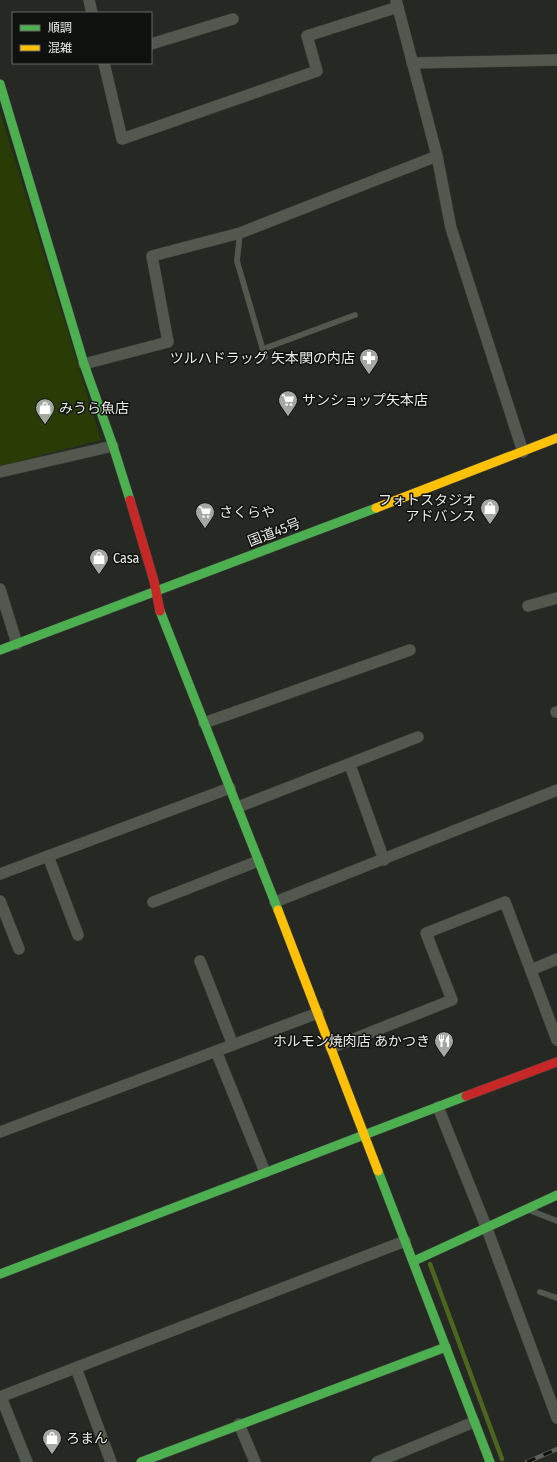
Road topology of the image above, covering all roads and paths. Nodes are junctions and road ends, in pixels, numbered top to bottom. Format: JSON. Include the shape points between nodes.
{"nodes":[{"id":1,"x":89,"y":0,"type":"edge"},
{"id":2,"x":397,"y":3,"type":"edge"},
{"id":3,"x":92,"y":12,"type":"edge"},
{"id":4,"x":233,"y":19,"type":"dead end"},
{"id":5,"x":152,"y":44,"type":"edge"},
{"id":6,"x":557,"y":60,"type":"edge"},
{"id":7,"x":412,"y":63,"type":"junction"},
{"id":8,"x":104,"y":64,"type":"edge"},
{"id":9,"x":0,"y":84,"type":"edge"},
{"id":10,"x":437,"y":156,"type":"junction"},
{"id":11,"x":240,"y":233,"type":"junction"},
{"id":12,"x":355,"y":315,"type":"dead end"},
{"id":13,"x":263,"y":349,"type":"junction"},
{"id":14,"x":265,"y":357,"type":"dead end"},
{"id":15,"x":84,"y":364,"type":"junction"},
{"id":16,"x":557,"y":438,"type":"edge"},
{"id":17,"x":113,"y":446,"type":"junction"},
{"id":18,"x":523,"y":452,"type":"junction"},
{"id":19,"x":0,"y":472,"type":"edge"},
{"id":20,"x":0,"y":589,"type":"edge"},
{"id":21,"x":156,"y":592,"type":"junction"},
{"id":22,"x":557,"y":598,"type":"edge"},
{"id":23,"x":528,"y":606,"type":"dead end"},
{"id":24,"x":17,"y":644,"type":"junction"},
{"id":25,"x":0,"y":650,"type":"edge"},
{"id":26,"x":410,"y":650,"type":"dead end"},
{"id":27,"x":204,"y":723,"type":"junction"},
{"id":28,"x":418,"y":737,"type":"dead end"},
{"id":29,"x":350,"y":765,"type":"junction"},
{"id":30,"x":230,"y":788,"type":"junction"},
{"id":31,"x":557,"y":790,"type":"edge"},
{"id":32,"x":238,"y":807,"type":"junction"},
{"id":33,"x":48,"y":856,"type":"junction"},
{"id":34,"x":384,"y":860,"type":"junction"},
{"id":35,"x":258,"y":861,"type":"junction"},
{"id":36,"x":0,"y":874,"type":"edge"},
{"id":37,"x":0,"y":901,"type":"edge"},
{"id":38,"x":152,"y":902,"type":"dead end"},
{"id":39,"x":275,"y":902,"type":"junction"},
{"id":40,"x":78,"y":935,"type":"dead end"},
{"id":41,"x":19,"y":949,"type":"dead end"},
{"id":42,"x":557,"y":959,"type":"edge"},
{"id":43,"x":200,"y":961,"type":"dead end"},
{"id":44,"x":532,"y":970,"type":"junction"},
{"id":45,"x":318,"y":1013,"type":"junction"},
{"id":46,"x":557,"y":1040,"type":"edge"},
{"id":47,"x":233,"y":1045,"type":"junction"},
{"id":48,"x":331,"y":1048,"type":"junction"},
{"id":49,"x":216,"y":1051,"type":"junction"},
{"id":50,"x":557,"y":1062,"type":"edge"},
{"id":51,"x":438,"y":1107,"type":"junction"},
{"id":52,"x":0,"y":1132,"type":"edge"},
{"id":53,"x":364,"y":1134,"type":"junction"},
{"id":54,"x":265,"y":1172,"type":"junction"},
{"id":55,"x":557,"y":1195,"type":"edge"},
{"id":56,"x":526,"y":1209,"type":"junction"},
{"id":57,"x":557,"y":1221,"type":"edge"},
{"id":58,"x":487,"y":1229,"type":"junction"},
{"id":59,"x":405,"y":1241,"type":"junction"},
{"id":60,"x":414,"y":1261,"type":"junction"},
{"id":61,"x":0,"y":1274,"type":"edge"},
{"id":62,"x":540,"y":1292,"type":"dead end"},
{"id":63,"x":557,"y":1298,"type":"edge"},
{"id":64,"x":446,"y":1347,"type":"junction"},
{"id":65,"x":76,"y":1368,"type":"junction"},
{"id":66,"x":1,"y":1397,"type":"edge"},
{"id":67,"x":557,"y":1418,"type":"edge"},
{"id":68,"x":474,"y":1422,"type":"junction"},
{"id":69,"x":239,"y":1424,"type":"junction"},
{"id":70,"x":27,"y":1462,"type":"edge"},
{"id":71,"x":111,"y":1462,"type":"edge"},
{"id":72,"x":141,"y":1462,"type":"edge"},
{"id":73,"x":255,"y":1462,"type":"edge"},
{"id":74,"x":377,"y":1462,"type":"edge"},
{"id":75,"x":490,"y":1462,"type":"edge"}],
"edges":[{"from":1,"to":3,"type":"street"},
{"from":2,"to":7,"type":"street"},
{"from":2,"to":8,"type":"street","via":[[307,36],[317,71],[122,139]]},
{"from":4,"to":5,"type":"street"},
{"from":6,"to":7,"type":"street"},
{"from":7,"to":10,"type":"street"},
{"from":9,"to":15,"type":"main road"},
{"from":10,"to":11,"type":"street"},
{"from":10,"to":18,"type":"street","via":[[451,228]]},
{"from":11,"to":13,"type":"lane","via":[[237,261]]},
{"from":11,"to":15,"type":"street","via":[[152,256],[168,342]]},
{"from":12,"to":13,"type":"lane"},
{"from":13,"to":14,"type":"lane"},
{"from":15,"to":17,"type":"main road"},
{"from":16,"to":18,"type":"main road","name":"国道45号"},
{"from":17,"to":19,"type":"street"},
{"from":17,"to":21,"type":"main road"},
{"from":18,"to":21,"type":"main road","name":"国道45号"},
{"from":20,"to":24,"type":"street"},
{"from":21,"to":24,"type":"main road","name":"国道45号"},
{"from":21,"to":27,"type":"main road","via":[[158,605]]},
{"from":22,"to":23,"type":"street"},
{"from":24,"to":25,"type":"main road","name":"国道45号"},
{"from":26,"to":27,"type":"street"},
{"from":27,"to":30,"type":"main road"},
{"from":28,"to":29,"type":"street"},
{"from":29,"to":32,"type":"street"},
{"from":29,"to":34,"type":"street"},
{"from":30,"to":32,"type":"main road"},
{"from":30,"to":33,"type":"street"},
{"from":31,"to":34,"type":"street"},
{"from":32,"to":35,"type":"main road"},
{"from":33,"to":36,"type":"street"},
{"from":33,"to":40,"type":"street"},
{"from":34,"to":39,"type":"street"},
{"from":35,"to":38,"type":"street"},
{"from":35,"to":39,"type":"main road"},
{"from":37,"to":41,"type":"street"},
{"from":39,"to":45,"type":"main road"},
{"from":42,"to":44,"type":"street"},
{"from":43,"to":47,"type":"street"},
{"from":44,"to":46,"type":"street"},
{"from":44,"to":48,"type":"street","via":[[505,902],[426,933],[452,1000]]},
{"from":45,"to":47,"type":"street"},
{"from":45,"to":48,"type":"main road"},
{"from":47,"to":49,"type":"street"},
{"from":48,"to":53,"type":"main road"},
{"from":49,"to":52,"type":"street"},
{"from":49,"to":54,"type":"street"},
{"from":50,"to":51,"type":"main road"},
{"from":51,"to":53,"type":"main road"},
{"from":51,"to":58,"type":"street"},
{"from":53,"to":54,"type":"main road"},
{"from":53,"to":59,"type":"main road"},
{"from":54,"to":61,"type":"main road"},
{"from":55,"to":56,"type":"main road"},
{"from":56,"to":57,"type":"lane"},
{"from":56,"to":58,"type":"main road"},
{"from":58,"to":60,"type":"main road"},
{"from":58,"to":67,"type":"street"},
{"from":59,"to":60,"type":"main road"},
{"from":59,"to":65,"type":"street"},
{"from":60,"to":64,"type":"main road"},
{"from":62,"to":63,"type":"lane"},
{"from":64,"to":68,"type":"main road"},
{"from":64,"to":69,"type":"main road"},
{"from":65,"to":66,"type":"street"},
{"from":65,"to":71,"type":"street"},
{"from":66,"to":70,"type":"street"},
{"from":68,"to":74,"type":"street"},
{"from":68,"to":75,"type":"main road"},
{"from":69,"to":72,"type":"main road"},
{"from":69,"to":73,"type":"street"}]}
